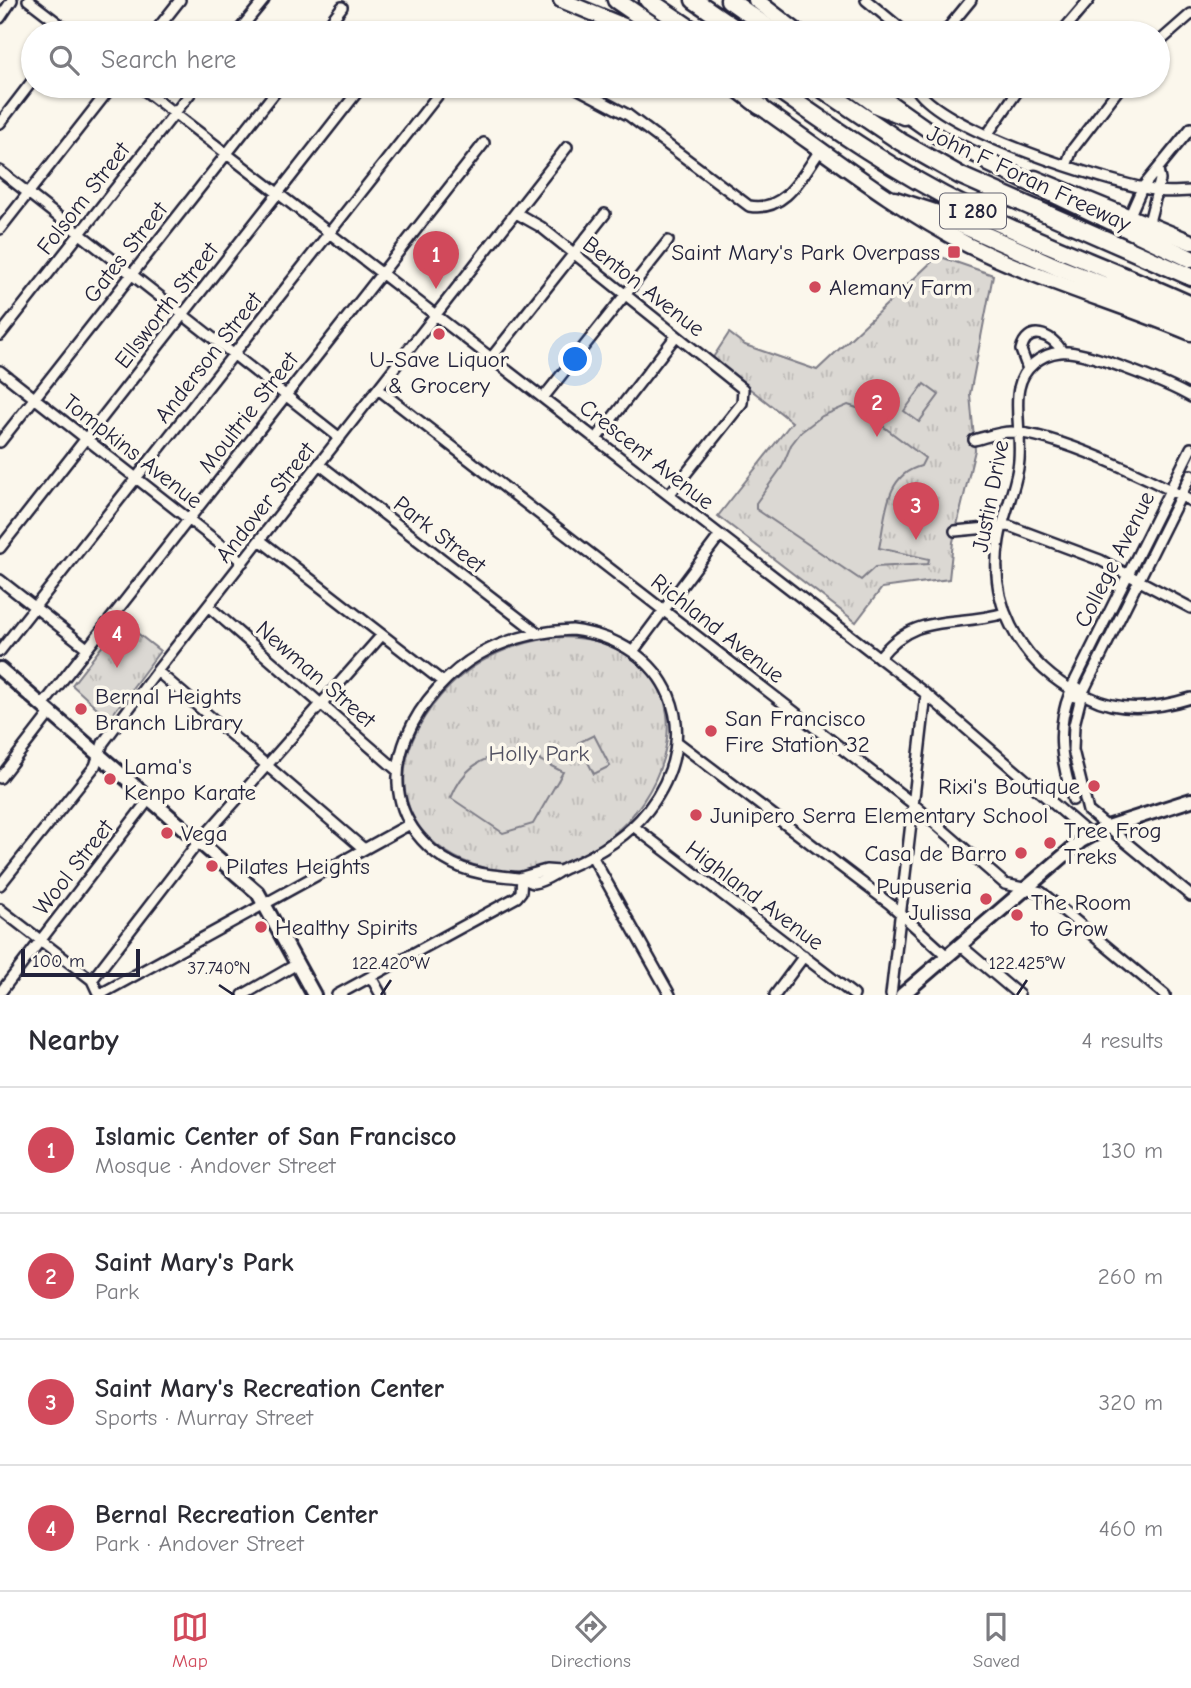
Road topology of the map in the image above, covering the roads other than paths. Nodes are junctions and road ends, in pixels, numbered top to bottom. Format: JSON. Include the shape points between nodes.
{"nodes":[{"id":1,"x":12,"y":0,"type":"edge"},
{"id":2,"x":28,"y":0,"type":"edge"},
{"id":3,"x":180,"y":0,"type":"edge"},
{"id":4,"x":264,"y":0,"type":"edge"},
{"id":5,"x":561,"y":0,"type":"edge"},
{"id":6,"x":615,"y":0,"type":"edge"},
{"id":7,"x":648,"y":0,"type":"edge"},
{"id":8,"x":694,"y":0,"type":"edge"},
{"id":9,"x":729,"y":0,"type":"edge"},
{"id":10,"x":756,"y":0,"type":"edge"},
{"id":11,"x":866,"y":0,"type":"edge"},
{"id":12,"x":971,"y":0,"type":"edge"},
{"id":13,"x":1089,"y":0,"type":"edge"},
{"id":14,"x":342,"y":8,"type":"dead end"},
{"id":15,"x":1191,"y":14,"type":"edge"},
{"id":16,"x":0,"y":18,"type":"edge"},
{"id":17,"x":55,"y":21,"type":"edge"},
{"id":18,"x":163,"y":21,"type":"edge"},
{"id":19,"x":247,"y":21,"type":"edge"},
{"id":20,"x":332,"y":21,"type":"edge"},
{"id":21,"x":612,"y":21,"type":"edge"},
{"id":22,"x":646,"y":21,"type":"edge"},
{"id":23,"x":679,"y":21,"type":"edge"},
{"id":24,"x":725,"y":21,"type":"edge"},
{"id":25,"x":759,"y":21,"type":"edge"},
{"id":26,"x":783,"y":21,"type":"edge"},
{"id":27,"x":891,"y":21,"type":"edge"},
{"id":28,"x":954,"y":21,"type":"edge"},
{"id":29,"x":1071,"y":21,"type":"edge"},
{"id":30,"x":1170,"y":32,"type":"edge"},
{"id":31,"x":21,"y":96,"type":"edge"},
{"id":32,"x":103,"y":98,"type":"edge"},
{"id":33,"x":155,"y":98,"type":"edge"},
{"id":34,"x":186,"y":98,"type":"edge"},
{"id":35,"x":270,"y":98,"type":"edge"},
{"id":36,"x":353,"y":98,"type":"edge"},
{"id":37,"x":436,"y":98,"type":"edge"},
{"id":38,"x":599,"y":98,"type":"edge"},
{"id":39,"x":749,"y":98,"type":"edge"},
{"id":40,"x":790,"y":98,"type":"edge"},
{"id":41,"x":836,"y":98,"type":"edge"},
{"id":42,"x":867,"y":98,"type":"edge"},
{"id":43,"x":881,"y":98,"type":"edge"},
{"id":44,"x":926,"y":98,"type":"edge"},
{"id":45,"x":1013,"y":98,"type":"edge"},
{"id":46,"x":1112,"y":98,"type":"edge"},
{"id":47,"x":760,"y":106,"type":"joint"},
{"id":48,"x":174,"y":113,"type":"junction"},
{"id":49,"x":904,"y":116,"type":"junction"},
{"id":50,"x":0,"y":123,"type":"edge"},
{"id":51,"x":1191,"y":128,"type":"edge"},
{"id":52,"x":987,"y":135,"type":"junction"},
{"id":53,"x":484,"y":143,"type":"dead end"},
{"id":54,"x":567,"y":147,"type":"dead end"},
{"id":55,"x":821,"y":149,"type":"junction"},
{"id":56,"x":226,"y":153,"type":"junction"},
{"id":57,"x":989,"y":163,"type":"junction"},
{"id":58,"x":1066,"y":166,"type":"junction"},
{"id":59,"x":1158,"y":170,"type":"junction"},
{"id":60,"x":0,"y":171,"type":"edge"},
{"id":61,"x":1142,"y":188,"type":"junction"},
{"id":62,"x":1156,"y":191,"type":"junction"},
{"id":63,"x":1191,"y":191,"type":"edge"},
{"id":64,"x":28,"y":193,"type":"junction"},
{"id":65,"x":278,"y":193,"type":"junction"},
{"id":66,"x":895,"y":200,"type":"junction"},
{"id":67,"x":516,"y":213,"type":"junction"},
{"id":68,"x":605,"y":214,"type":"dead end"},
{"id":69,"x":1130,"y":215,"type":"junction"},
{"id":70,"x":1149,"y":222,"type":"junction"},
{"id":71,"x":0,"y":229,"type":"edge"},
{"id":72,"x":330,"y":233,"type":"junction"},
{"id":73,"x":79,"y":234,"type":"junction"},
{"id":74,"x":668,"y":241,"type":"dead end"},
{"id":75,"x":1191,"y":242,"type":"edge"},
{"id":76,"x":572,"y":255,"type":"junction"},
{"id":77,"x":1191,"y":258,"type":"edge"},
{"id":78,"x":382,"y":273,"type":"junction"},
{"id":79,"x":131,"y":275,"type":"junction"},
{"id":80,"x":1191,"y":277,"type":"edge"},
{"id":81,"x":625,"y":296,"type":"junction"},
{"id":82,"x":1191,"y":305,"type":"edge"},
{"id":83,"x":183,"y":315,"type":"junction"},
{"id":84,"x":436,"y":315,"type":"junction"},
{"id":85,"x":1191,"y":319,"type":"edge"},
{"id":86,"x":1191,"y":333,"type":"edge"},
{"id":87,"x":0,"y":335,"type":"edge"},
{"id":88,"x":676,"y":336,"type":"junction"},
{"id":89,"x":1062,"y":351,"type":"junction"},
{"id":90,"x":234,"y":355,"type":"junction"},
{"id":91,"x":491,"y":358,"type":"junction"},
{"id":92,"x":1028,"y":369,"type":"junction"},
{"id":93,"x":0,"y":371,"type":"edge"},
{"id":94,"x":378,"y":389,"type":"junction"},
{"id":95,"x":285,"y":396,"type":"junction"},
{"id":96,"x":1191,"y":397,"type":"edge"},
{"id":97,"x":34,"y":398,"type":"junction"},
{"id":98,"x":543,"y":398,"type":"junction"},
{"id":99,"x":1021,"y":433,"type":"junction"},
{"id":100,"x":340,"y":438,"type":"junction"},
{"id":101,"x":86,"y":439,"type":"junction"},
{"id":102,"x":596,"y":439,"type":"junction"},
{"id":103,"x":974,"y":440,"type":"dead end"},
{"id":104,"x":0,"y":442,"type":"edge"},
{"id":105,"x":1191,"y":448,"type":"edge"},
{"id":106,"x":319,"y":464,"type":"junction"},
{"id":107,"x":1191,"y":475,"type":"edge"},
{"id":108,"x":138,"y":479,"type":"junction"},
{"id":109,"x":1170,"y":490,"type":"junction"},
{"id":110,"x":669,"y":495,"type":"junction"},
{"id":111,"x":1181,"y":496,"type":"junction"},
{"id":112,"x":1191,"y":501,"type":"edge"},
{"id":113,"x":189,"y":520,"type":"junction"},
{"id":114,"x":1002,"y":525,"type":"junction"},
{"id":115,"x":955,"y":531,"type":"dead end"},
{"id":116,"x":720,"y":535,"type":"junction"},
{"id":117,"x":260,"y":540,"type":"junction"},
{"id":118,"x":0,"y":548,"type":"edge"},
{"id":119,"x":243,"y":562,"type":"junction"},
{"id":120,"x":1128,"y":573,"type":"junction"},
{"id":121,"x":1139,"y":578,"type":"junction"},
{"id":122,"x":0,"y":580,"type":"edge"},
{"id":123,"x":208,"y":606,"type":"junction"},
{"id":124,"x":35,"y":608,"type":"junction"},
{"id":125,"x":1191,"y":608,"type":"edge"},
{"id":126,"x":663,"y":610,"type":"junction"},
{"id":127,"x":1005,"y":613,"type":"junction"},
{"id":128,"x":538,"y":633,"type":"junction"},
{"id":129,"x":382,"y":635,"type":"junction"},
{"id":130,"x":87,"y":648,"type":"junction"},
{"id":131,"x":634,"y":650,"type":"junction"},
{"id":132,"x":0,"y":651,"type":"edge"},
{"id":133,"x":879,"y":658,"type":"junction"},
{"id":134,"x":1,"y":671,"type":"edge"},
{"id":135,"x":157,"y":671,"type":"junction"},
{"id":136,"x":443,"y":682,"type":"junction"},
{"id":137,"x":1071,"y":690,"type":"junction"},
{"id":138,"x":926,"y":694,"type":"junction"},
{"id":139,"x":1083,"y":695,"type":"junction"},
{"id":140,"x":1191,"y":698,"type":"edge"},
{"id":141,"x":322,"y":705,"type":"junction"},
{"id":142,"x":47,"y":709,"type":"junction"},
{"id":143,"x":676,"y":741,"type":"junction"},
{"id":144,"x":99,"y":754,"type":"junction"},
{"id":145,"x":268,"y":766,"type":"junction"},
{"id":146,"x":398,"y":771,"type":"junction"},
{"id":147,"x":0,"y":778,"type":"edge"},
{"id":148,"x":1082,"y":789,"type":"junction"},
{"id":149,"x":150,"y":798,"type":"junction"},
{"id":150,"x":1073,"y":800,"type":"junction"},
{"id":151,"x":1191,"y":800,"type":"edge"},
{"id":152,"x":912,"y":803,"type":"junction"},
{"id":153,"x":1063,"y":812,"type":"junction"},
{"id":154,"x":410,"y":824,"type":"junction"},
{"id":155,"x":633,"y":826,"type":"junction"},
{"id":156,"x":1107,"y":827,"type":"junction"},
{"id":157,"x":1090,"y":835,"type":"junction"},
{"id":158,"x":201,"y":843,"type":"junction"},
{"id":159,"x":364,"y":849,"type":"junction"},
{"id":160,"x":592,"y":856,"type":"junction"},
{"id":161,"x":522,"y":877,"type":"junction"},
{"id":162,"x":0,"y":885,"type":"edge"},
{"id":163,"x":1024,"y":889,"type":"junction"},
{"id":164,"x":1191,"y":897,"type":"edge"},
{"id":165,"x":265,"y":904,"type":"junction"},
{"id":166,"x":0,"y":909,"type":"edge"},
{"id":167,"x":900,"y":914,"type":"junction"},
{"id":168,"x":40,"y":940,"type":"junction"},
{"id":169,"x":960,"y":945,"type":"junction"},
{"id":170,"x":804,"y":956,"type":"junction"},
{"id":171,"x":947,"y":956,"type":"junction"},
{"id":172,"x":298,"y":964,"type":"junction"},
{"id":173,"x":371,"y":976,"type":"junction"},
{"id":174,"x":92,"y":980,"type":"junction"},
{"id":175,"x":0,"y":993,"type":"edge"},
{"id":176,"x":99,"y":995,"type":"edge"},
{"id":177,"x":243,"y":995,"type":"edge"},
{"id":178,"x":314,"y":995,"type":"edge"},
{"id":179,"x":337,"y":995,"type":"edge"},
{"id":180,"x":381,"y":995,"type":"edge"},
{"id":181,"x":670,"y":995,"type":"edge"},
{"id":182,"x":775,"y":995,"type":"edge"},
{"id":183,"x":854,"y":995,"type":"edge"},
{"id":184,"x":891,"y":995,"type":"edge"},
{"id":185,"x":902,"y":995,"type":"edge"},
{"id":186,"x":1019,"y":995,"type":"edge"},
{"id":187,"x":1166,"y":995,"type":"edge"}],
"edges":[{"from":1,"to":16,"type":"street"},
{"from":2,"to":17,"type":"street"},
{"from":3,"to":18,"type":"street"},
{"from":4,"to":19,"type":"street"},
{"from":5,"to":21,"type":"main road"},
{"from":6,"to":22,"type":"highway"},
{"from":7,"to":23,"type":"highway"},
{"from":8,"to":24,"type":"highway"},
{"from":9,"to":25,"type":"highway"},
{"from":10,"to":26,"type":"main road"},
{"from":11,"to":27,"type":"street"},
{"from":12,"to":28,"type":"street"},
{"from":13,"to":29,"type":"street"},
{"from":14,"to":20,"type":"street"},
{"from":15,"to":30,"type":"street"},
{"from":31,"to":50,"type":"street"},
{"from":32,"to":64,"type":"street"},
{"from":33,"to":48,"type":"street","name":"Crescent Avenue"},
{"from":34,"to":48,"type":"street","name":"Folsom Street"},
{"from":35,"to":56,"type":"street","name":"Gates Street"},
{"from":36,"to":65,"type":"street","name":"Ellsworth Street"},
{"from":37,"to":72,"type":"street","name":"Anderson Street"},
{"from":38,"to":55,"type":"street","via":[[749,206],[768,206],[787,197]]},
{"from":39,"to":47,"type":"highway"},
{"from":40,"to":82,"type":"highway","number":"I 280","via":[[935,191]]},
{"from":41,"to":80,"type":"highway","name":"John F Foran Freeway","number":"I 280","via":[[961,176]]},
{"from":42,"to":49,"type":"highway"},
{"from":43,"to":49,"type":"main road"},
{"from":44,"to":52,"type":"street"},
{"from":45,"to":52,"type":"street"},
{"from":46,"to":58,"type":"street","via":[[1072,150]]},
{"from":47,"to":55,"type":"main road"},
{"from":48,"to":56,"type":"street","name":"Crescent Avenue"},
{"from":48,"to":73,"type":"street","name":"Folsom Street"},
{"from":49,"to":57,"type":"main road"},
{"from":51,"to":59,"type":"street"},
{"from":52,"to":58,"type":"street","via":[[1036,158]]},
{"from":53,"to":78,"type":"street","name":"Moultrie Street"},
{"from":54,"to":67,"type":"street","name":"Andover Street"},
{"from":55,"to":66,"type":"main road"},
{"from":56,"to":65,"type":"street","name":"Crescent Avenue"},
{"from":56,"to":79,"type":"street","name":"Gates Street"},
{"from":57,"to":69,"type":"main road"},
{"from":57,"to":77,"type":"highway"},
{"from":58,"to":61,"type":"street"},
{"from":59,"to":61,"type":"street"},
{"from":59,"to":62,"type":"street"},
{"from":60,"to":64,"type":"street"},
{"from":61,"to":62,"type":"street"},
{"from":61,"to":69,"type":"street"},
{"from":62,"to":63,"type":"street"},
{"from":62,"to":70,"type":"street"},
{"from":64,"to":71,"type":"street"},
{"from":64,"to":73,"type":"street"},
{"from":65,"to":72,"type":"street","name":"Crescent Avenue"},
{"from":65,"to":83,"type":"street","name":"Ellsworth Street"},
{"from":66,"to":85,"type":"highway"},
{"from":66,"to":86,"type":"main road","via":[[942,231],[1015,267]]},
{"from":67,"to":76,"type":"street","name":"Benton Avenue","via":[[541,227]]},
{"from":67,"to":84,"type":"street","name":"Andover Street"},
{"from":68,"to":76,"type":"street"},
{"from":69,"to":70,"type":"main road"},
{"from":70,"to":75,"type":"main road"},
{"from":72,"to":78,"type":"street","name":"Crescent Avenue"},
{"from":72,"to":90,"type":"street","name":"Anderson Street"},
{"from":73,"to":79,"type":"street"},
{"from":73,"to":87,"type":"street","name":"Folsom Street"},
{"from":74,"to":81,"type":"street"},
{"from":76,"to":81,"type":"street","name":"Benton Avenue"},
{"from":76,"to":91,"type":"street"},
{"from":78,"to":84,"type":"street","name":"Crescent Avenue"},
{"from":78,"to":95,"type":"street","name":"Moultrie Street"},
{"from":79,"to":83,"type":"street"},
{"from":79,"to":97,"type":"street","name":"Gates Street"},
{"from":81,"to":88,"type":"street","name":"Benton Avenue"},
{"from":81,"to":98,"type":"street"},
{"from":83,"to":90,"type":"street"},
{"from":83,"to":101,"type":"street","name":"Ellsworth Street"},
{"from":84,"to":91,"type":"street","name":"Crescent Avenue"},
{"from":84,"to":94,"type":"street","name":"Andover Street"},
{"from":88,"to":102,"type":"street"},
{"from":88,"to":110,"type":"street","name":"Benton Avenue","via":[[745,393],[742,403]]},
{"from":89,"to":92,"type":"street","via":[[1043,357]]},
{"from":89,"to":92,"type":"street","name":"Justin Drive","via":[[1043,334],[1029,337],[1021,350]]},
{"from":89,"to":96,"type":"street","name":"Justin Drive"},
{"from":90,"to":95,"type":"street"},
{"from":90,"to":108,"type":"street","name":"Anderson Street"},
{"from":91,"to":98,"type":"street","name":"Crescent Avenue"},
{"from":92,"to":99,"type":"street","name":"Justin Drive","via":[[1018,388]]},
{"from":93,"to":97,"type":"street","name":"Tompkins Avenue"},
{"from":94,"to":100,"type":"street","name":"Andover Street"},
{"from":94,"to":126,"type":"street","name":"Richland Avenue"},
{"from":95,"to":100,"type":"street"},
{"from":95,"to":113,"type":"street","name":"Moultrie Street"},
{"from":97,"to":101,"type":"street","name":"Tompkins Avenue"},
{"from":97,"to":104,"type":"street","name":"Gates Street"},
{"from":98,"to":102,"type":"street","name":"Crescent Avenue"},
{"from":99,"to":103,"type":"street"},
{"from":99,"to":109,"type":"street","via":[[1074,449]]},
{"from":99,"to":114,"type":"street","name":"Justin Drive","via":[[1017,475]]},
{"from":100,"to":106,"type":"street","name":"Andover Street"},
{"from":101,"to":108,"type":"street","name":"Tompkins Avenue"},
{"from":101,"to":118,"type":"street","name":"Ellsworth Street"},
{"from":102,"to":110,"type":"street","name":"Crescent Avenue"},
{"from":105,"to":109,"type":"street","name":"College Avenue"},
{"from":106,"to":117,"type":"street","name":"Andover Street"},
{"from":106,"to":128,"type":"street","name":"Park Street"},
{"from":107,"to":111,"type":"street","name":"College Avenue"},
{"from":108,"to":113,"type":"street","name":"Tompkins Avenue"},
{"from":108,"to":124,"type":"street","name":"Anderson Street"},
{"from":109,"to":111,"type":"street"},
{"from":109,"to":120,"type":"street","name":"College Avenue"},
{"from":110,"to":116,"type":"street","name":"Crescent Avenue"},
{"from":111,"to":112,"type":"street"},
{"from":111,"to":121,"type":"street","name":"College Avenue"},
{"from":113,"to":119,"type":"street","name":"Tompkins Avenue"},
{"from":113,"to":130,"type":"street","name":"Moultrie Street"},
{"from":114,"to":115,"type":"street"},
{"from":114,"to":120,"type":"street","via":[[1068,546]]},
{"from":114,"to":127,"type":"street","name":"Justin Drive","via":[[996,570]]},
{"from":116,"to":126,"type":"street"},
{"from":116,"to":133,"type":"street","name":"Crescent Avenue"},
{"from":117,"to":119,"type":"street","name":"Andover Street"},
{"from":117,"to":129,"type":"street"},
{"from":119,"to":123,"type":"street","name":"Andover Street"},
{"from":120,"to":121,"type":"street"},
{"from":120,"to":137,"type":"street","name":"College Avenue"},
{"from":121,"to":125,"type":"street"},
{"from":121,"to":139,"type":"street","name":"College Avenue"},
{"from":122,"to":124,"type":"street"},
{"from":123,"to":135,"type":"street","name":"Andover Street"},
{"from":123,"to":141,"type":"street","name":"Newman Street"},
{"from":124,"to":130,"type":"street"},
{"from":124,"to":132,"type":"street","name":"Anderson Street"},
{"from":126,"to":131,"type":"street"},
{"from":126,"to":152,"type":"street","name":"Richland Avenue"},
{"from":127,"to":133,"type":"street","via":[[915,627],[898,636]]},
{"from":127,"to":137,"type":"street","name":"Justin Drive","via":[[1030,657]]},
{"from":128,"to":131,"type":"street","via":[[588,632]]},
{"from":128,"to":136,"type":"street","via":[[480,654]]},
{"from":129,"to":136,"type":"street"},
{"from":129,"to":141,"type":"street"},
{"from":130,"to":142,"type":"street","name":"Moultrie Street"},
{"from":131,"to":143,"type":"street","via":[[663,684],[674,710]]},
{"from":133,"to":138,"type":"street","name":"Crescent Avenue"},
{"from":134,"to":142,"type":"street"},
{"from":135,"to":144,"type":"street","name":"Andover Street"},
{"from":135,"to":145,"type":"street"},
{"from":136,"to":146,"type":"street","via":[[416,715]]},
{"from":137,"to":139,"type":"street","name":"Justin Drive"},
{"from":137,"to":150,"type":"street","name":"College Avenue","via":[[1060,737]]},
{"from":138,"to":152,"type":"street"},
{"from":138,"to":153,"type":"street","name":"Crescent Avenue"},
{"from":139,"to":140,"type":"street","name":"Justin Drive","via":[[1108,704],[1142,707]]},
{"from":139,"to":148,"type":"street","name":"College Avenue","via":[[1073,737]]},
{"from":141,"to":145,"type":"street"},
{"from":141,"to":146,"type":"street","name":"Newman Street"},
{"from":142,"to":144,"type":"street"},
{"from":142,"to":147,"type":"street","name":"Moultrie Street"},
{"from":143,"to":155,"type":"street","via":[[664,785]]},
{"from":143,"to":167,"type":"street"},
{"from":144,"to":149,"type":"street"},
{"from":144,"to":162,"type":"street","name":"Andover Street","via":[[95,766]]},
{"from":145,"to":158,"type":"street"},
{"from":145,"to":159,"type":"street"},
{"from":146,"to":154,"type":"street"},
{"from":148,"to":150,"type":"street"},
{"from":148,"to":156,"type":"street","name":"College Avenue","via":[[1088,811]]},
{"from":149,"to":158,"type":"street"},
{"from":149,"to":168,"type":"street","name":"Wool Street"},
{"from":150,"to":153,"type":"street"},
{"from":151,"to":156,"type":"street"},
{"from":152,"to":163,"type":"street","name":"Richland Avenue","via":[[1005,884]]},
{"from":152,"to":167,"type":"street"},
{"from":153,"to":157,"type":"street","name":"Crescent Avenue"},
{"from":154,"to":159,"type":"street"},
{"from":154,"to":161,"type":"street","via":[[432,850],[460,867]]},
{"from":155,"to":160,"type":"street"},
{"from":155,"to":170,"type":"street","name":"Highland Avenue"},
{"from":156,"to":157,"type":"street"},
{"from":156,"to":164,"type":"street","name":"College Avenue"},
{"from":157,"to":163,"type":"street"},
{"from":158,"to":165,"type":"street"},
{"from":158,"to":174,"type":"street"},
{"from":159,"to":165,"type":"street"},
{"from":160,"to":161,"type":"street","via":[[560,871]]},
{"from":160,"to":181,"type":"street"},
{"from":161,"to":173,"type":"street","via":[[516,897]]},
{"from":163,"to":169,"type":"street"},
{"from":163,"to":187,"type":"street","name":"Richland Avenue","via":[[1041,892]]},
{"from":165,"to":172,"type":"street"},
{"from":165,"to":176,"type":"street"},
{"from":166,"to":168,"type":"street"},
{"from":167,"to":171,"type":"street"},
{"from":167,"to":184,"type":"street"},
{"from":168,"to":174,"type":"street"},
{"from":168,"to":175,"type":"street","name":"Wool Street"},
{"from":169,"to":171,"type":"street"},
{"from":169,"to":186,"type":"street"},
{"from":170,"to":182,"type":"street"},
{"from":170,"to":183,"type":"street","name":"Highland Avenue"},
{"from":171,"to":185,"type":"street"},
{"from":172,"to":177,"type":"street"},
{"from":172,"to":178,"type":"street"},
{"from":173,"to":179,"type":"street"},
{"from":173,"to":180,"type":"street"},
{"from":174,"to":176,"type":"street"}]}
